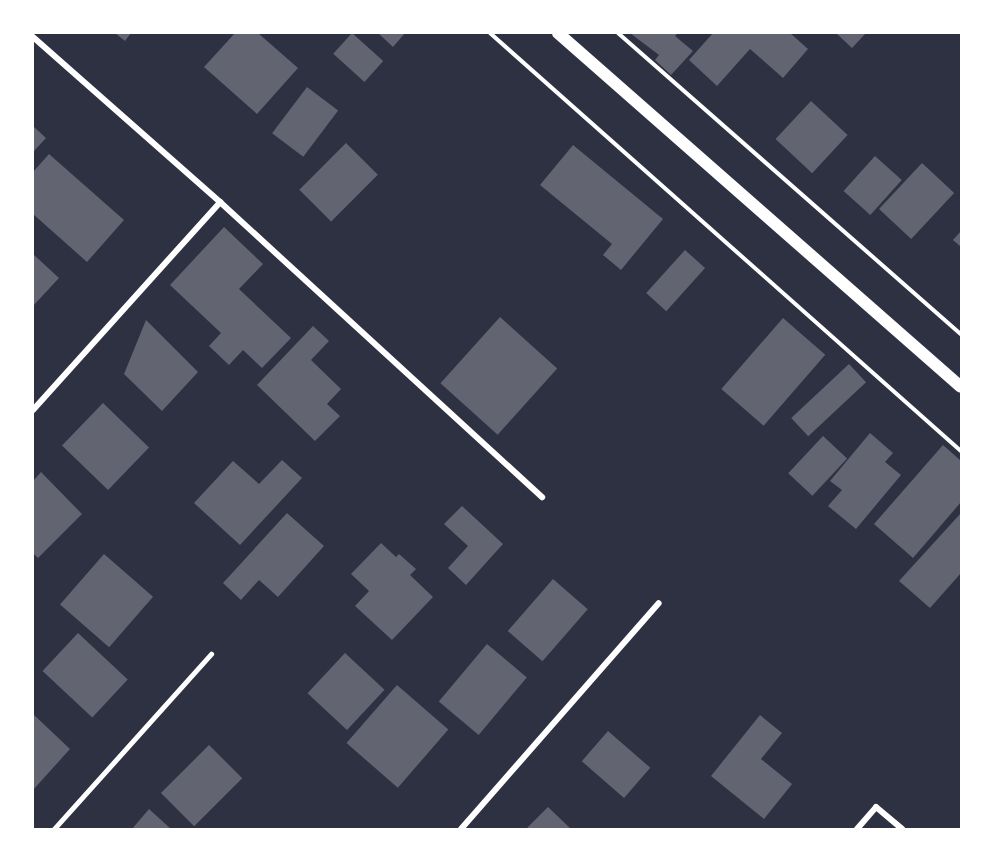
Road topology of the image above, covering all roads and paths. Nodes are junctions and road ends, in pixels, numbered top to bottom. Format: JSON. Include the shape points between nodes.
{"nodes":[{"id":1,"x":490,"y":33,"type":"edge"},
{"id":2,"x":558,"y":33,"type":"edge"},
{"id":3,"x":618,"y":33,"type":"edge"},
{"id":4,"x":33,"y":37,"type":"edge"},
{"id":5,"x":220,"y":202,"type":"junction"},
{"id":6,"x":961,"y":334,"type":"edge"},
{"id":7,"x":961,"y":387,"type":"edge"},
{"id":8,"x":33,"y":410,"type":"edge"},
{"id":9,"x":961,"y":451,"type":"edge"},
{"id":10,"x":542,"y":497,"type":"dead end"},
{"id":11,"x":659,"y":603,"type":"dead end"},
{"id":12,"x":211,"y":654,"type":"dead end"},
{"id":13,"x":54,"y":829,"type":"edge"},
{"id":14,"x":461,"y":829,"type":"edge"},
{"id":15,"x":857,"y":829,"type":"edge"},
{"id":16,"x":902,"y":829,"type":"edge"}],
"edges":[{"from":1,"to":9,"type":"path"},
{"from":2,"to":7,"type":"main road"},
{"from":3,"to":6,"type":"path"},
{"from":4,"to":5,"type":"street"},
{"from":5,"to":8,"type":"street"},
{"from":5,"to":10,"type":"street"},
{"from":11,"to":14,"type":"street"},
{"from":12,"to":13,"type":"lane"},
{"from":15,"to":16,"type":"street","via":[[876,807]]}]}
